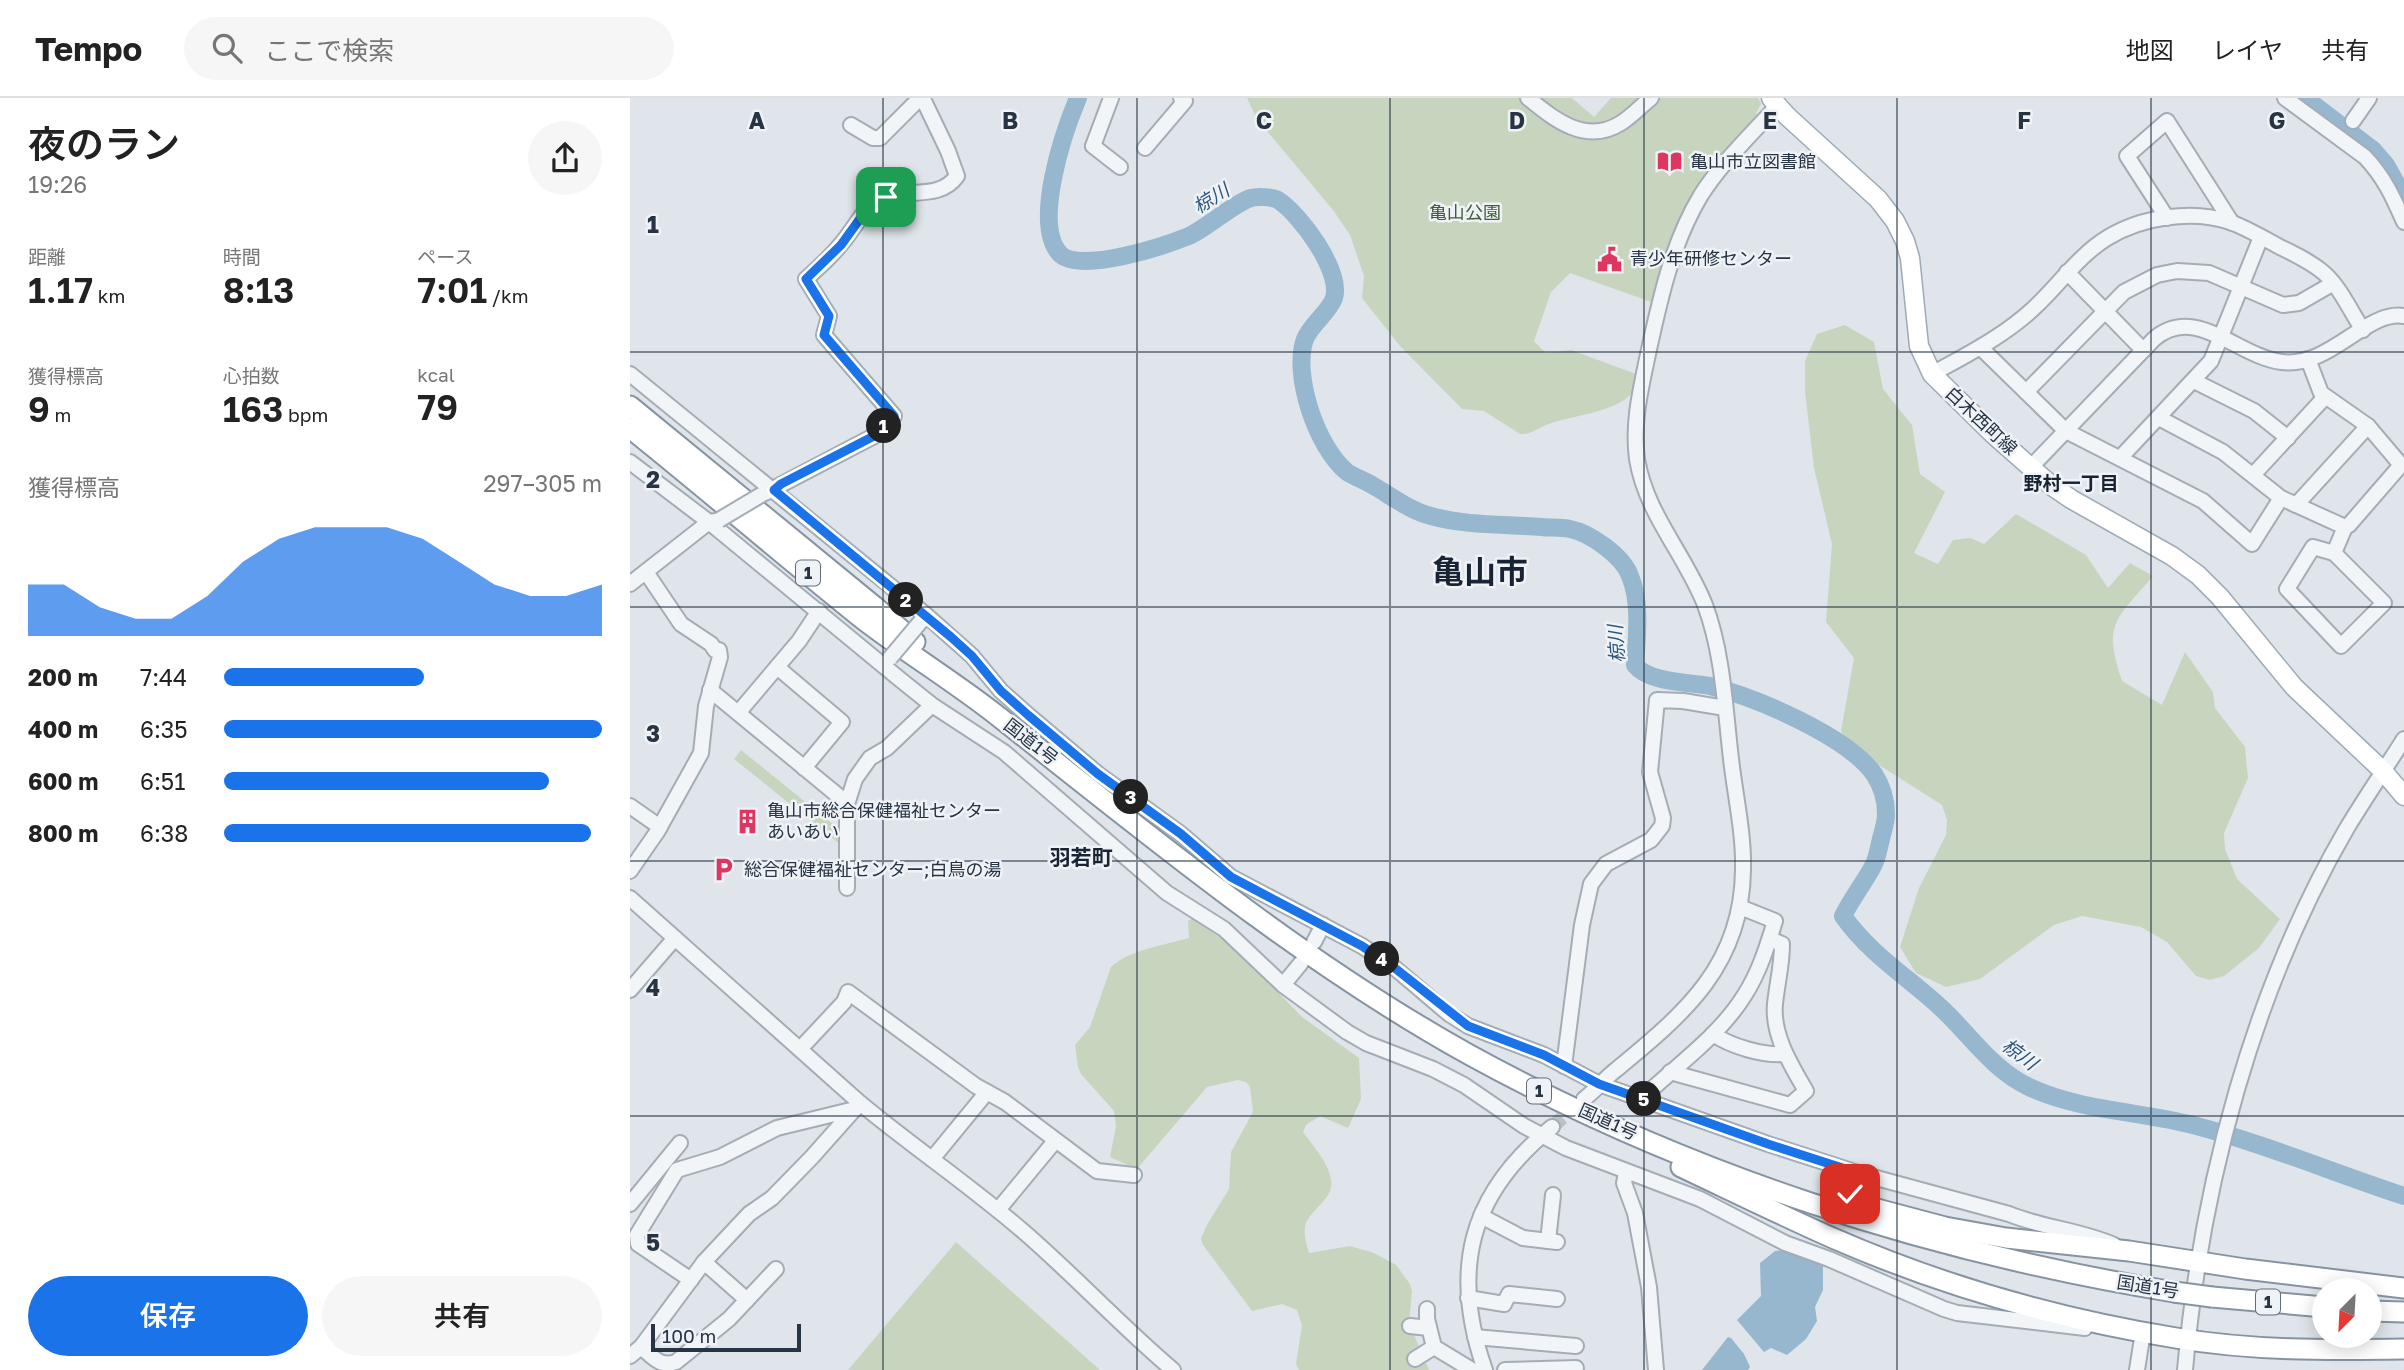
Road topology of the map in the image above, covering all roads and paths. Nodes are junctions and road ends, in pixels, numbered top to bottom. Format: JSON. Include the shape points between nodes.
{"nodes":[{"id":1,"x":1111,"y":98,"type":"edge"},
{"id":2,"x":1181,"y":98,"type":"edge"},
{"id":3,"x":1528,"y":98,"type":"edge"},
{"id":4,"x":1651,"y":98,"type":"edge"},
{"id":5,"x":2285,"y":98,"type":"edge"},
{"id":6,"x":2369,"y":98,"type":"edge"},
{"id":7,"x":923,"y":99,"type":"edge"},
{"id":8,"x":1774,"y":102,"type":"edge"},
{"id":9,"x":2353,"y":121,"type":"dead end"},
{"id":10,"x":851,"y":125,"type":"dead end"},
{"id":11,"x":1145,"y":148,"type":"dead end"},
{"id":12,"x":1119,"y":167,"type":"dead end"},
{"id":13,"x":2167,"y":218,"type":"junction"},
{"id":14,"x":2404,"y":222,"type":"edge"},
{"id":15,"x":2232,"y":223,"type":"junction"},
{"id":16,"x":2261,"y":237,"type":"junction"},
{"id":17,"x":2067,"y":272,"type":"junction"},
{"id":18,"x":2332,"y":284,"type":"junction"},
{"id":19,"x":2240,"y":287,"type":"junction"},
{"id":20,"x":2105,"y":310,"type":"junction"},
{"id":21,"x":2404,"y":316,"type":"edge"},
{"id":22,"x":2363,"y":330,"type":"junction"},
{"id":23,"x":2220,"y":337,"type":"junction"},
{"id":24,"x":1981,"y":348,"type":"junction"},
{"id":25,"x":2143,"y":350,"type":"junction"},
{"id":26,"x":2308,"y":359,"type":"junction"},
{"id":27,"x":630,"y":374,"type":"edge"},
{"id":28,"x":1932,"y":374,"type":"junction"},
{"id":29,"x":2194,"y":381,"type":"junction"},
{"id":30,"x":2026,"y":392,"type":"junction"},
{"id":31,"x":2325,"y":397,"type":"junction"},
{"id":32,"x":630,"y":406,"type":"edge"},
{"id":33,"x":2159,"y":418,"type":"junction"},
{"id":34,"x":2368,"y":426,"type":"junction"},
{"id":35,"x":630,"y":428,"type":"edge"},
{"id":36,"x":2066,"y":431,"type":"junction"},
{"id":37,"x":2288,"y":438,"type":"junction"},
{"id":38,"x":2121,"y":457,"type":"junction"},
{"id":39,"x":630,"y":462,"type":"edge"},
{"id":40,"x":2031,"y":467,"type":"junction"},
{"id":41,"x":2253,"y":475,"type":"junction"},
{"id":42,"x":767,"y":493,"type":"junction"},
{"id":43,"x":2281,"y":498,"type":"junction"},
{"id":44,"x":2296,"y":505,"type":"junction"},
{"id":45,"x":714,"y":521,"type":"junction"},
{"id":46,"x":2345,"y":527,"type":"junction"},
{"id":47,"x":2334,"y":553,"type":"junction"},
{"id":48,"x":646,"y":572,"type":"junction"},
{"id":49,"x":630,"y":584,"type":"edge"},
{"id":50,"x":819,"y":611,"type":"junction"},
{"id":51,"x":924,"y":618,"type":"junction"},
{"id":52,"x":886,"y":662,"type":"junction"},
{"id":53,"x":777,"y":667,"type":"junction"},
{"id":54,"x":710,"y":690,"type":"junction"},
{"id":55,"x":932,"y":705,"type":"junction"},
{"id":56,"x":1725,"y":705,"type":"junction"},
{"id":57,"x":991,"y":711,"type":"junction"},
{"id":58,"x":738,"y":713,"type":"junction"},
{"id":59,"x":2404,"y":738,"type":"edge"},
{"id":60,"x":804,"y":768,"type":"junction"},
{"id":61,"x":2383,"y":771,"type":"junction"},
{"id":62,"x":2404,"y":796,"type":"edge"},
{"id":63,"x":847,"y":803,"type":"junction"},
{"id":64,"x":630,"y":806,"type":"edge"},
{"id":65,"x":660,"y":827,"type":"junction"},
{"id":66,"x":630,"y":871,"type":"edge"},
{"id":67,"x":847,"y":888,"type":"dead end"},
{"id":68,"x":632,"y":903,"type":"edge"},
{"id":69,"x":1740,"y":907,"type":"junction"},
{"id":70,"x":1323,"y":925,"type":"junction"},
{"id":71,"x":675,"y":938,"type":"junction"},
{"id":72,"x":1770,"y":939,"type":"junction"},
{"id":73,"x":1314,"y":942,"type":"dead end"},
{"id":74,"x":1301,"y":963,"type":"dead end"},
{"id":75,"x":1283,"y":985,"type":"junction"},
{"id":76,"x":630,"y":990,"type":"edge"},
{"id":77,"x":1713,"y":1034,"type":"junction"},
{"id":78,"x":800,"y":1049,"type":"junction"},
{"id":79,"x":1785,"y":1054,"type":"junction"},
{"id":80,"x":1564,"y":1066,"type":"junction"},
{"id":81,"x":1670,"y":1072,"type":"junction"},
{"id":82,"x":1599,"y":1084,"type":"junction"},
{"id":83,"x":1539,"y":1091,"type":"junction"},
{"id":84,"x":986,"y":1092,"type":"junction"},
{"id":85,"x":1641,"y":1098,"type":"junction"},
{"id":86,"x":1584,"y":1099,"type":"tunnel mouth"},
{"id":87,"x":857,"y":1106,"type":"junction"},
{"id":88,"x":1547,"y":1131,"type":"junction"},
{"id":89,"x":1055,"y":1141,"type":"junction"},
{"id":90,"x":680,"y":1143,"type":"dead end"},
{"id":91,"x":1677,"y":1153,"type":"junction"},
{"id":92,"x":932,"y":1159,"type":"junction"},
{"id":93,"x":1626,"y":1173,"type":"junction"},
{"id":94,"x":1858,"y":1173,"type":"junction"},
{"id":95,"x":1134,"y":1175,"type":"dead end"},
{"id":96,"x":1850,"y":1194,"type":"dead end"},
{"id":97,"x":1553,"y":1195,"type":"dead end"},
{"id":98,"x":633,"y":1196,"type":"edge"},
{"id":99,"x":998,"y":1210,"type":"junction"},
{"id":100,"x":1481,"y":1216,"type":"junction"},
{"id":101,"x":2129,"y":1251,"type":"junction"},
{"id":102,"x":704,"y":1262,"type":"junction"},
{"id":103,"x":2197,"y":1262,"type":"junction"},
{"id":104,"x":776,"y":1269,"type":"dead end"},
{"id":105,"x":691,"y":1280,"type":"junction"},
{"id":106,"x":2395,"y":1287,"type":"edge"},
{"id":107,"x":1468,"y":1298,"type":"junction"},
{"id":108,"x":1558,"y":1298,"type":"dead end"},
{"id":109,"x":747,"y":1300,"type":"junction"},
{"id":110,"x":2312,"y":1306,"type":"edge"},
{"id":111,"x":1427,"y":1309,"type":"dead end"},
{"id":112,"x":1410,"y":1326,"type":"dead end"},
{"id":113,"x":2108,"y":1326,"type":"junction"},
{"id":114,"x":1429,"y":1328,"type":"junction"},
{"id":115,"x":2143,"y":1332,"type":"junction"},
{"id":116,"x":1475,"y":1337,"type":"junction"},
{"id":117,"x":2188,"y":1340,"type":"junction"},
{"id":118,"x":1576,"y":1346,"type":"dead end"},
{"id":119,"x":1434,"y":1347,"type":"junction"},
{"id":120,"x":2404,"y":1349,"type":"edge"},
{"id":121,"x":636,"y":1351,"type":"edge"},
{"id":122,"x":1415,"y":1359,"type":"dead end"},
{"id":123,"x":1576,"y":1368,"type":"dead end"},
{"id":124,"x":1173,"y":1370,"type":"edge"},
{"id":125,"x":1472,"y":1370,"type":"edge"},
{"id":126,"x":1485,"y":1370,"type":"edge"},
{"id":127,"x":1505,"y":1370,"type":"edge"},
{"id":128,"x":1657,"y":1370,"type":"edge"},
{"id":129,"x":2137,"y":1370,"type":"edge"},
{"id":130,"x":2185,"y":1370,"type":"edge"}],
"edges":[{"from":1,"to":12,"type":"street","via":[[1093,146]]},
{"from":2,"to":11,"type":"street","via":[[1185,101]]},
{"from":3,"to":4,"type":"street","via":[[1562,124],[1592,131],[1616,126]]},
{"from":5,"to":14,"type":"street","via":[[2375,167],[2393,193]]},
{"from":6,"to":9,"type":"street"},
{"from":7,"to":10,"type":"street","via":[[880,138]]},
{"from":7,"to":42,"type":"street","via":[[957,176],[942,189],[876,201],[806,279],[829,316],[824,335],[894,416],[874,436]]},
{"from":8,"to":28,"type":"main road","name":"白木西町線","via":[[1878,199],[1895,221],[1910,258],[1919,346]]},
{"from":8,"to":56,"type":"street","via":[[1710,182],[1683,230],[1668,271],[1636,419],[1643,486],[1703,601],[1715,637]]},
{"from":13,"to":15,"type":"street"},
{"from":13,"to":15,"type":"street","via":[[2127,156],[2167,121]]},
{"from":13,"to":17,"type":"street","via":[[2110,236]]},
{"from":15,"to":16,"type":"street"},
{"from":16,"to":18,"type":"street","via":[[2308,261]]},
{"from":16,"to":19,"type":"street"},
{"from":17,"to":20,"type":"street"},
{"from":17,"to":24,"type":"street","via":[[2036,307]]},
{"from":18,"to":19,"type":"street","via":[[2292,305]]},
{"from":18,"to":22,"type":"street"},
{"from":19,"to":20,"type":"street","via":[[2209,273],[2177,271],[2138,284]]},
{"from":19,"to":23,"type":"street"},
{"from":20,"to":25,"type":"street"},
{"from":20,"to":30,"type":"street"},
{"from":21,"to":22,"type":"street","via":[[2388,317]]},
{"from":22,"to":26,"type":"street"},
{"from":23,"to":25,"type":"street","via":[[2182,325],[2164,331]]},
{"from":23,"to":26,"type":"street","via":[[2269,360],[2290,363]]},
{"from":23,"to":29,"type":"street","via":[[2211,361]]},
{"from":24,"to":28,"type":"street"},
{"from":24,"to":30,"type":"street"},
{"from":25,"to":36,"type":"street"},
{"from":26,"to":31,"type":"street"},
{"from":27,"to":42,"type":"street"},
{"from":28,"to":40,"type":"main road","name":"白木西町線"},
{"from":29,"to":33,"type":"street"},
{"from":29,"to":37,"type":"street","via":[[2254,411]]},
{"from":30,"to":36,"type":"street"},
{"from":31,"to":34,"type":"street"},
{"from":31,"to":37,"type":"street"},
{"from":32,"to":57,"type":"highway","name":"国道1号","number":"1","via":[[874,606]]},
{"from":33,"to":38,"type":"street"},
{"from":33,"to":41,"type":"street","via":[[2223,452]]},
{"from":34,"to":44,"type":"street"},
{"from":34,"to":46,"type":"street","via":[[2401,466]]},
{"from":35,"to":57,"type":"highway","name":"国道1号","number":"1","via":[[863,619]]},
{"from":36,"to":38,"type":"street"},
{"from":36,"to":40,"type":"street"},
{"from":37,"to":41,"type":"street"},
{"from":38,"to":43,"type":"street","via":[[2203,501],[2252,544]]},
{"from":39,"to":45,"type":"street"},
{"from":40,"to":61,"type":"main road","name":"白木西町線","via":[[2071,499],[2198,575],[2294,687]]},
{"from":41,"to":43,"type":"street"},
{"from":42,"to":45,"type":"street","bridge":true},
{"from":42,"to":51,"type":"street"},
{"from":43,"to":44,"type":"street"},
{"from":44,"to":46,"type":"street"},
{"from":45,"to":48,"type":"street"},
{"from":45,"to":50,"type":"street"},
{"from":46,"to":47,"type":"street"},
{"from":47,"to":47,"type":"street","via":[[2313,547],[2287,589],[2341,646],[2385,603]]},
{"from":48,"to":49,"type":"street"},
{"from":48,"to":54,"type":"street","via":[[681,624],[719,650],[719,667]]},
{"from":50,"to":52,"type":"street"},
{"from":50,"to":53,"type":"street"},
{"from":51,"to":52,"type":"street","bridge":true},
{"from":51,"to":70,"type":"street","via":[[972,656],[1001,691],[1098,774],[1231,877]]},
{"from":52,"to":55,"type":"street"},
{"from":53,"to":58,"type":"street"},
{"from":53,"to":60,"type":"street","via":[[842,722]]},
{"from":54,"to":58,"type":"street"},
{"from":54,"to":65,"type":"street","via":[[701,753]]},
{"from":55,"to":63,"type":"street","via":[[870,758],[855,779]]},
{"from":55,"to":75,"type":"street","via":[[1014,760],[1167,892],[1224,929]]},
{"from":56,"to":69,"type":"street","via":[[1743,857]]},
{"from":56,"to":80,"type":"street","via":[[1657,700],[1650,772],[1662,826],[1651,840],[1606,864],[1591,884]]},
{"from":57,"to":83,"type":"highway","name":"国道1号","number":"1","via":[[1268,926],[1467,1053]]},
{"from":58,"to":60,"type":"street"},
{"from":59,"to":61,"type":"street"},
{"from":60,"to":63,"type":"street"},
{"from":61,"to":62,"type":"main road","name":"白木西町線"},
{"from":61,"to":103,"type":"street","via":[[2346,830],[2278,971],[2232,1110]]},
{"from":63,"to":67,"type":"street"},
{"from":64,"to":65,"type":"street"},
{"from":65,"to":66,"type":"street"},
{"from":68,"to":71,"type":"street"},
{"from":69,"to":72,"type":"street","via":[[1775,921]]},
{"from":69,"to":82,"type":"street","via":[[1726,953],[1704,988]]},
{"from":70,"to":73,"type":"street"},
{"from":70,"to":80,"type":"street","via":[[1396,969],[1468,1026]]},
{"from":71,"to":76,"type":"street"},
{"from":71,"to":78,"type":"street"},
{"from":72,"to":77,"type":"street","via":[[1744,997]]},
{"from":72,"to":79,"type":"street","via":[[1782,944],[1775,1006]]},
{"from":74,"to":75,"type":"street"},
{"from":75,"to":88,"type":"street","via":[[1366,1043],[1433,1069]]},
{"from":77,"to":79,"type":"street","via":[[1773,1055]]},
{"from":77,"to":81,"type":"street"},
{"from":78,"to":84,"type":"street","via":[[848,992]]},
{"from":78,"to":87,"type":"street"},
{"from":79,"to":81,"type":"street","via":[[1805,1091],[1790,1105]]},
{"from":80,"to":82,"type":"street"},
{"from":81,"to":85,"type":"street"},
{"from":82,"to":85,"type":"street"},
{"from":82,"to":86,"type":"street"},
{"from":83,"to":91,"type":"highway","name":"国道1号","number":"1"},
{"from":83,"to":113,"type":"highway","number":"1","via":[[1586,1122],[1836,1239],[1969,1289]]},
{"from":84,"to":89,"type":"street"},
{"from":84,"to":92,"type":"street"},
{"from":85,"to":94,"type":"street"},
{"from":87,"to":92,"type":"street"},
{"from":87,"to":102,"type":"street","via":[[772,1198],[749,1214]]},
{"from":87,"to":105,"type":"street","via":[[777,1128],[720,1157],[677,1170],[637,1236],[638,1244]]},
{"from":88,"to":93,"type":"street"},
{"from":88,"to":100,"type":"street","via":[[1502,1177]]},
{"from":89,"to":95,"type":"street","via":[[1097,1171]]},
{"from":89,"to":99,"type":"street"},
{"from":90,"to":98,"type":"street"},
{"from":91,"to":101,"type":"highway","number":"1","via":[[1687,1150],[1945,1227]]},
{"from":91,"to":110,"type":"highway","name":"国道1号","number":"1","bridge":true,"via":[[1840,1213],[1954,1247],[2174,1292]]},
{"from":92,"to":99,"type":"street"},
{"from":93,"to":113,"type":"street","via":[[1700,1199],[1785,1243],[1831,1252],[1956,1313],[2091,1329]]},
{"from":93,"to":128,"type":"street","via":[[1624,1184],[1649,1287]]},
{"from":94,"to":96,"type":"street"},
{"from":94,"to":101,"type":"street","via":[[2087,1234]]},
{"from":97,"to":100,"type":"street","via":[[1553,1241],[1523,1238]]},
{"from":99,"to":124,"type":"street"},
{"from":100,"to":107,"type":"street","via":[[1469,1259]]},
{"from":101,"to":103,"type":"highway"},
{"from":102,"to":105,"type":"street"},
{"from":102,"to":109,"type":"street"},
{"from":103,"to":106,"type":"highway"},
{"from":103,"to":117,"type":"street"},
{"from":104,"to":109,"type":"street"},
{"from":105,"to":121,"type":"street"},
{"from":107,"to":108,"type":"street","via":[[1504,1304],[1509,1294]]},
{"from":107,"to":116,"type":"street"},
{"from":109,"to":121,"type":"street","via":[[676,1362],[664,1364]]},
{"from":111,"to":114,"type":"street"},
{"from":112,"to":114,"type":"street"},
{"from":113,"to":115,"type":"highway"},
{"from":114,"to":119,"type":"street"},
{"from":115,"to":117,"type":"highway"},
{"from":115,"to":129,"type":"street"},
{"from":116,"to":118,"type":"street"},
{"from":116,"to":126,"type":"street"},
{"from":117,"to":120,"type":"highway","via":[[2289,1350]]},
{"from":117,"to":130,"type":"street"},
{"from":119,"to":122,"type":"street"},
{"from":119,"to":125,"type":"street"},
{"from":123,"to":127,"type":"street"}]}
